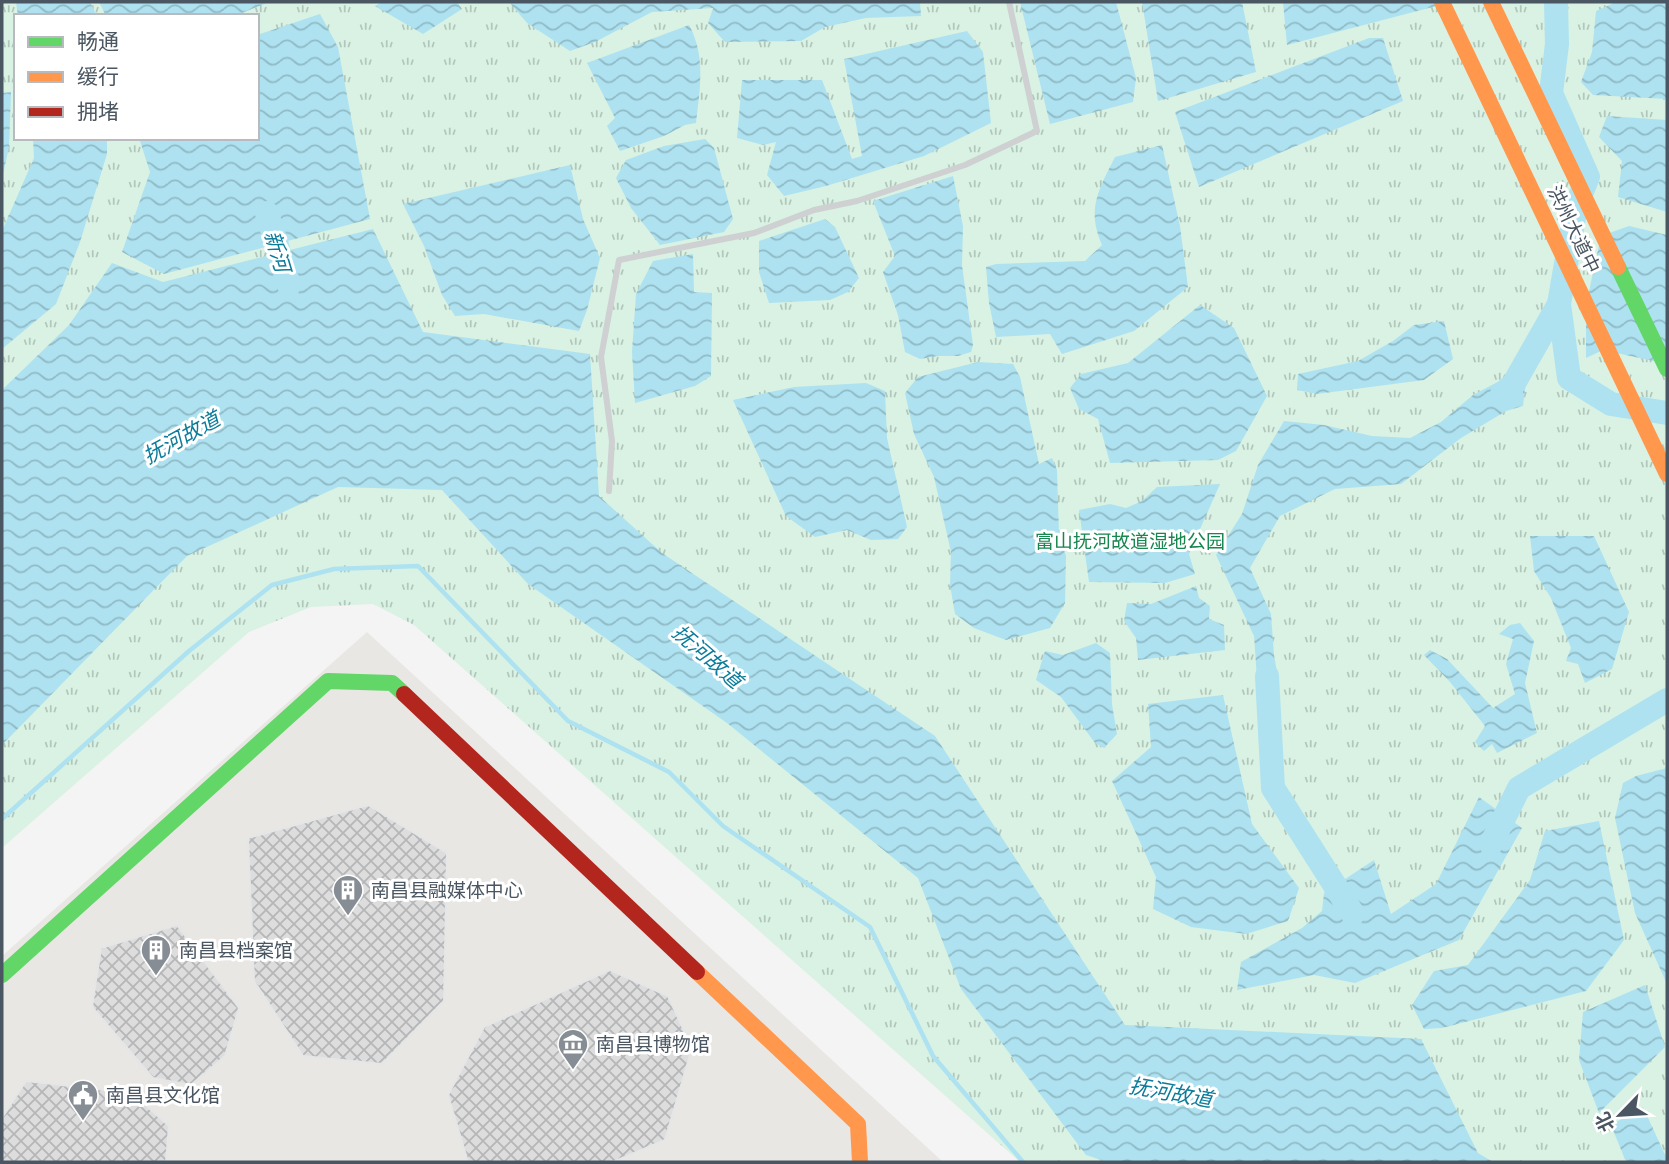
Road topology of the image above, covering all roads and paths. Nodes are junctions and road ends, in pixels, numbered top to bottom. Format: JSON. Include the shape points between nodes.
{"nodes":[{"id":1,"x":1009,"y":2,"type":"edge"},
{"id":2,"x":1442,"y":2,"type":"edge"},
{"id":3,"x":1490,"y":2,"type":"edge"},
{"id":4,"x":1667,"y":369,"type":"edge"},
{"id":5,"x":1667,"y":474,"type":"edge"},
{"id":6,"x":609,"y":491,"type":"dead end"},
{"id":7,"x":2,"y":975,"type":"edge"},
{"id":8,"x":859,"y":1162,"type":"edge"}],
"edges":[{"from":1,"to":6,"type":"lane","via":[[1037,131],[965,165],[754,233],[619,260],[601,357],[612,441]]},
{"from":2,"to":5,"type":"main road","name":"洪州大道中"},
{"from":3,"to":4,"type":"main road","name":"洪州大道中"},
{"from":7,"to":8,"type":"main road","via":[[328,681],[392,683],[858,1124]]}]}
